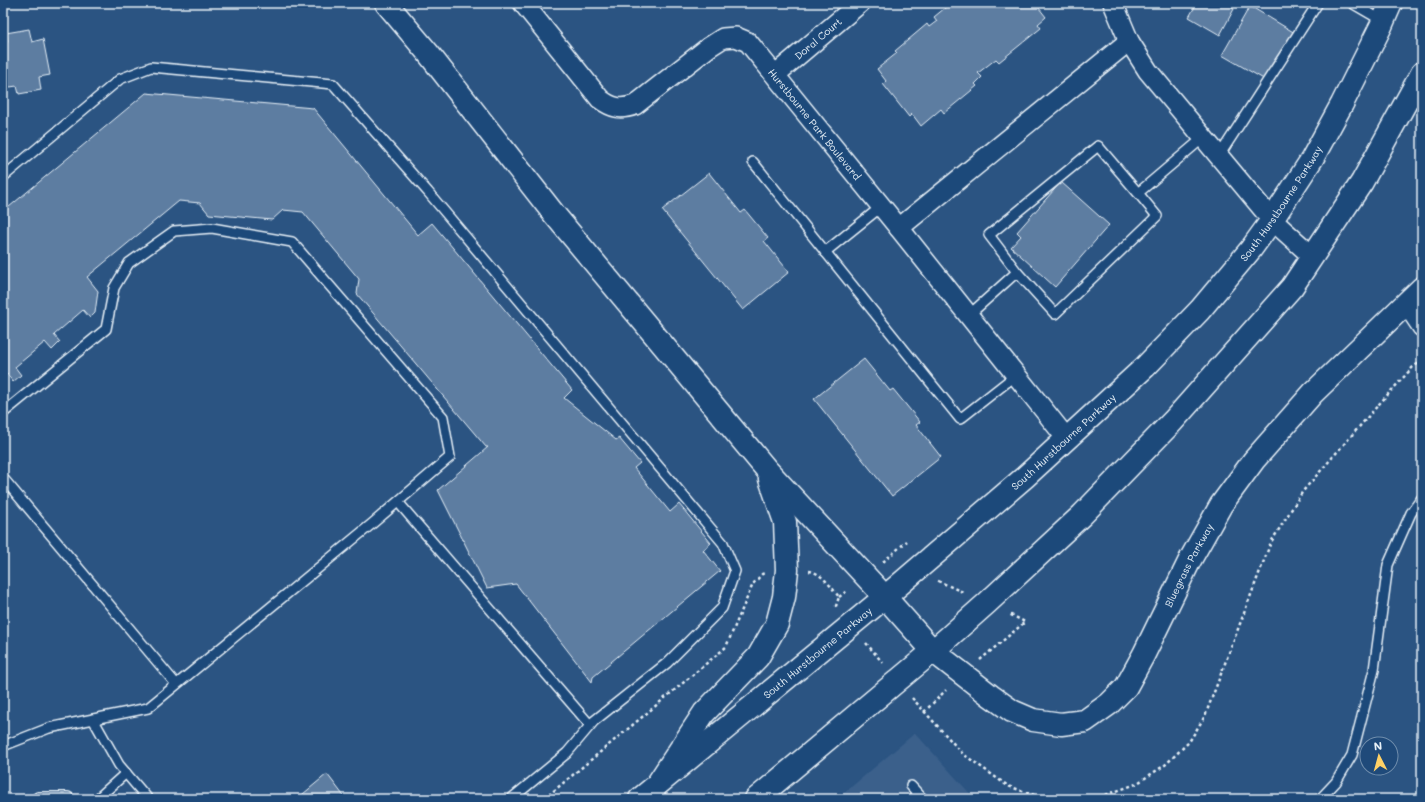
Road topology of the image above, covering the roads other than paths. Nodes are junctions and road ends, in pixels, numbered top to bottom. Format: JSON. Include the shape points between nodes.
{"nodes":[{"id":1,"x":386,"y":3,"type":"edge"},
{"id":2,"x":523,"y":3,"type":"edge"},
{"id":3,"x":860,"y":3,"type":"edge"},
{"id":4,"x":1318,"y":3,"type":"edge"},
{"id":5,"x":1352,"y":3,"type":"edge"},
{"id":6,"x":1119,"y":7,"type":"edge"},
{"id":7,"x":1387,"y":12,"type":"edge"},
{"id":8,"x":1129,"y":41,"type":"junction"},
{"id":9,"x":1422,"y":73,"type":"edge"},
{"id":10,"x":776,"y":74,"type":"junction"},
{"id":11,"x":1204,"y":137,"type":"junction"},
{"id":12,"x":1219,"y":156,"type":"junction"},
{"id":13,"x":753,"y":162,"type":"dead end"},
{"id":14,"x":3,"y":177,"type":"edge"},
{"id":15,"x":1138,"y":193,"type":"junction"},
{"id":16,"x":882,"y":206,"type":"junction"},
{"id":17,"x":1272,"y":220,"type":"junction"},
{"id":18,"x":899,"y":228,"type":"junction"},
{"id":19,"x":825,"y":252,"type":"junction"},
{"id":20,"x":1312,"y":256,"type":"junction"},
{"id":21,"x":1017,"y":272,"type":"junction"},
{"id":22,"x":1422,"y":288,"type":"edge"},
{"id":23,"x":1406,"y":303,"type":"junction"},
{"id":24,"x":968,"y":315,"type":"junction"},
{"id":25,"x":1422,"y":327,"type":"edge"},
{"id":26,"x":1016,"y":375,"type":"junction"},
{"id":27,"x":3,"y":413,"type":"edge"},
{"id":28,"x":1067,"y":439,"type":"junction"},
{"id":29,"x":767,"y":470,"type":"junction"},
{"id":30,"x":3,"y":478,"type":"edge"},
{"id":31,"x":1422,"y":498,"type":"edge"},
{"id":32,"x":398,"y":502,"type":"junction"},
{"id":33,"x":885,"y":597,"type":"junction"},
{"id":34,"x":933,"y":651,"type":"junction"},
{"id":35,"x":176,"y":684,"type":"junction"},
{"id":36,"x":93,"y":719,"type":"junction"},
{"id":37,"x":590,"y":725,"type":"junction"},
{"id":38,"x":3,"y":746,"type":"edge"},
{"id":39,"x":126,"y":773,"type":"junction"},
{"id":40,"x":911,"y":786,"type":"dead end"},
{"id":41,"x":648,"y":793,"type":"edge"},
{"id":42,"x":36,"y":799,"type":"edge"},
{"id":43,"x":70,"y":799,"type":"edge"},
{"id":44,"x":97,"y":799,"type":"edge"},
{"id":45,"x":148,"y":799,"type":"edge"},
{"id":46,"x":511,"y":799,"type":"edge"},
{"id":47,"x":756,"y":799,"type":"edge"},
{"id":48,"x":923,"y":799,"type":"edge"},
{"id":49,"x":1320,"y":799,"type":"edge"}],
"edges":[{"from":1,"to":29,"type":"main road","name":"Bluegrass Parkway","via":[[563,224]]},
{"from":2,"to":10,"type":"street","name":"Hurstbourne Park Boulevard","via":[[600,99],[610,107],[625,108],[635,105],[723,38],[736,37],[748,42]]},
{"from":3,"to":10,"type":"street","name":"Doral Court"},
{"from":4,"to":12,"type":"lane"},
{"from":5,"to":7,"type":"lane"},
{"from":6,"to":8,"type":"street"},
{"from":7,"to":17,"type":"main road","name":"South Hurstbourne Parkway","via":[[1312,159]]},
{"from":8,"to":11,"type":"street","via":[[1148,71]]},
{"from":8,"to":18,"type":"street"},
{"from":9,"to":20,"type":"main road","via":[[1362,182]]},
{"from":10,"to":16,"type":"street","name":"Hurstbourne Park Boulevard"},
{"from":11,"to":12,"type":"street"},
{"from":11,"to":15,"type":"lane"},
{"from":12,"to":17,"type":"street"},
{"from":13,"to":19,"type":"lane"},
{"from":14,"to":37,"type":"lane","via":[[120,79],[151,67],[333,84],[438,204],[723,542],[735,571],[722,608],[667,663]]},
{"from":15,"to":21,"type":"lane","via":[[1157,216],[1055,314]]},
{"from":15,"to":21,"type":"lane","via":[[1098,146],[989,236]]},
{"from":16,"to":18,"type":"street","name":"Hurstbourne Park Boulevard"},
{"from":16,"to":19,"type":"lane"},
{"from":17,"to":20,"type":"street"},
{"from":17,"to":28,"type":"main road","name":"South Hurstbourne Parkway","via":[[1200,310],[1145,367]]},
{"from":18,"to":24,"type":"street","name":"Hurstbourne Park Boulevard"},
{"from":19,"to":26,"type":"lane","via":[[960,419]]},
{"from":20,"to":34,"type":"main road","via":[[1292,287],[1173,421],[1082,515]]},
{"from":21,"to":24,"type":"lane"},
{"from":22,"to":23,"type":"main road","name":"Bluegrass Parkway"},
{"from":23,"to":25,"type":"street"},
{"from":23,"to":34,"type":"main road","name":"Bluegrass Parkway","via":[[1313,393],[1254,460],[1221,505],[1126,687],[1110,704],[1085,721],[1061,724],[1033,720],[1012,711]]},
{"from":24,"to":26,"type":"street","name":"Hurstbourne Park Boulevard"},
{"from":26,"to":28,"type":"street","name":"Hurstbourne Park Boulevard"},
{"from":27,"to":32,"type":"lane","via":[[106,329],[114,288],[129,263],[174,231],[212,228],[292,242],[443,417],[450,456]]},
{"from":28,"to":33,"type":"main road","name":"South Hurstbourne Parkway"},
{"from":29,"to":33,"type":"main road","name":"Bluegrass Parkway"},
{"from":29,"to":41,"type":"main road","via":[[785,522],[787,570],[777,624],[758,657],[704,713]]},
{"from":30,"to":35,"type":"lane"},
{"from":31,"to":49,"type":"lane","via":[[1411,513],[1388,565],[1374,670],[1352,755],[1336,782]]},
{"from":32,"to":35,"type":"lane"},
{"from":32,"to":37,"type":"lane"},
{"from":33,"to":34,"type":"main road","name":"Bluegrass Parkway"},
{"from":33,"to":41,"type":"main road","name":"South Hurstbourne Parkway"},
{"from":34,"to":47,"type":"main road"},
{"from":35,"to":36,"type":"lane","via":[[148,708]]},
{"from":36,"to":38,"type":"lane","via":[[49,728]]},
{"from":36,"to":39,"type":"lane"},
{"from":37,"to":46,"type":"lane","via":[[567,753]]},
{"from":39,"to":44,"type":"lane"},
{"from":39,"to":45,"type":"lane"},
{"from":40,"to":48,"type":"lane"},
{"from":42,"to":43,"type":"lane"}]}
